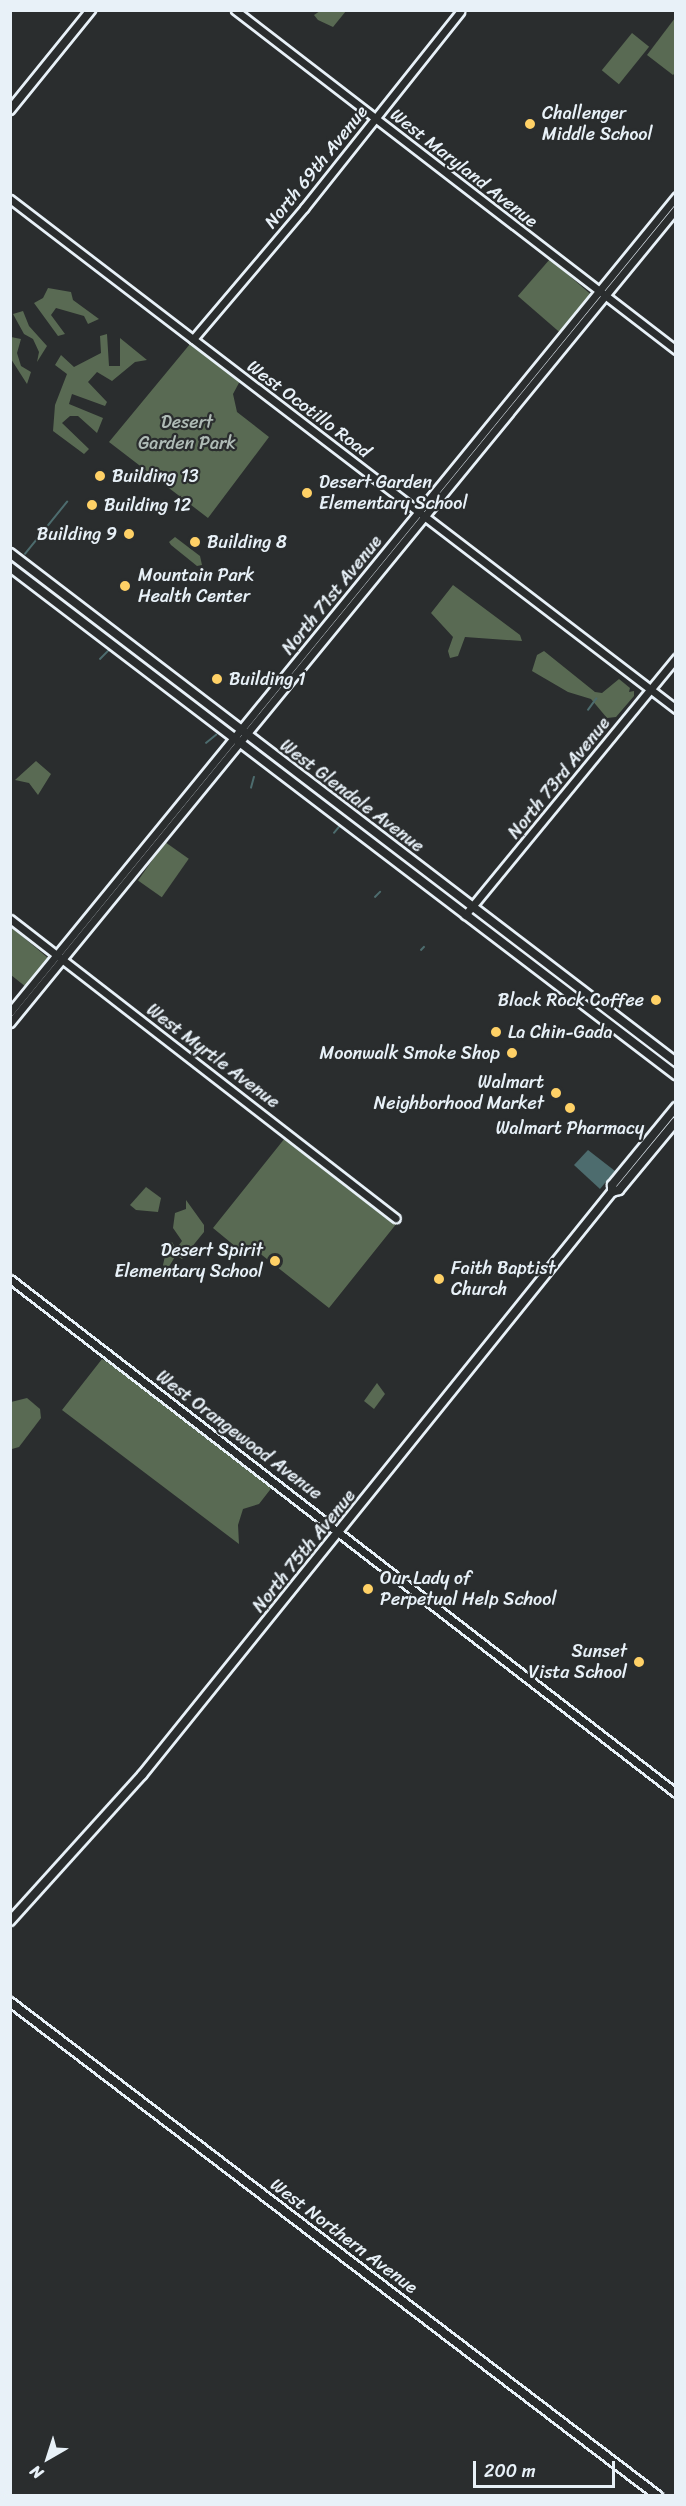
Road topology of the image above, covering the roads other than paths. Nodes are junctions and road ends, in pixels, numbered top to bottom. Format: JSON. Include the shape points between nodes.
{"nodes":[{"id":1,"x":91,"y":10,"type":"edge"},
{"id":2,"x":235,"y":10,"type":"edge"},
{"id":3,"x":468,"y":10,"type":"edge"},
{"id":4,"x":459,"y":11,"type":"edge"},
{"id":5,"x":10,"y":110,"type":"edge"},
{"id":6,"x":374,"y":118,"type":"junction"},
{"id":7,"x":675,"y":197,"type":"edge"},
{"id":8,"x":10,"y":199,"type":"edge"},
{"id":9,"x":675,"y":209,"type":"edge"},
{"id":10,"x":602,"y":294,"type":"junction"},
{"id":11,"x":193,"y":339,"type":"junction"},
{"id":12,"x":675,"y":350,"type":"edge"},
{"id":13,"x":422,"y":514,"type":"junction"},
{"id":14,"x":10,"y":553,"type":"edge"},
{"id":15,"x":10,"y":567,"type":"edge"},
{"id":16,"x":67,"y":597,"type":"junction"},
{"id":17,"x":61,"y":605,"type":"junction"},
{"id":18,"x":675,"y":658,"type":"edge"},
{"id":19,"x":650,"y":689,"type":"junction"},
{"id":20,"x":675,"y":709,"type":"edge"},
{"id":21,"x":244,"y":733,"type":"junction"},
{"id":22,"x":238,"y":741,"type":"junction"},
{"id":23,"x":473,"y":907,"type":"junction"},
{"id":24,"x":465,"y":915,"type":"junction"},
{"id":25,"x":10,"y":919,"type":"edge"},
{"id":26,"x":60,"y":957,"type":"junction"},
{"id":27,"x":10,"y":1012,"type":"edge"},
{"id":28,"x":10,"y":1023,"type":"edge"},
{"id":29,"x":675,"y":1062,"type":"edge"},
{"id":30,"x":675,"y":1075,"type":"edge"},
{"id":31,"x":675,"y":1107,"type":"edge"},
{"id":32,"x":675,"y":1121,"type":"edge"},
{"id":33,"x":612,"y":1192,"type":"junction"},
{"id":34,"x":396,"y":1218,"type":"dead end"},
{"id":35,"x":10,"y":1279,"type":"edge"},
{"id":36,"x":339,"y":1532,"type":"junction"},
{"id":37,"x":675,"y":1793,"type":"edge"},
{"id":38,"x":10,"y":1922,"type":"edge"},
{"id":39,"x":10,"y":2002,"type":"edge"},
{"id":40,"x":658,"y":2496,"type":"edge"}],
"edges":[{"from":1,"to":5,"type":"main road"},
{"from":2,"to":6,"type":"street","name":"West Maryland Avenue"},
{"from":3,"to":4,"type":"street","name":"North 69th Avenue"},
{"from":4,"to":6,"type":"street","name":"North 69th Avenue"},
{"from":6,"to":10,"type":"street","name":"West Maryland Avenue"},
{"from":6,"to":11,"type":"street","name":"North 69th Avenue"},
{"from":7,"to":10,"type":"street","name":"North 71st Avenue"},
{"from":8,"to":11,"type":"street","name":"West Ocotillo Road"},
{"from":9,"to":10,"type":"street","name":"North 71st Avenue"},
{"from":10,"to":12,"type":"street","name":"West Maryland Avenue"},
{"from":10,"to":13,"type":"street","name":"North 71st Avenue"},
{"from":11,"to":13,"type":"street","name":"West Ocotillo Road"},
{"from":13,"to":19,"type":"street","name":"West Ocotillo Road"},
{"from":13,"to":21,"type":"street","name":"North 71st Avenue"},
{"from":14,"to":16,"type":"main road","name":"West Glendale Avenue"},
{"from":15,"to":17,"type":"main road","name":"West Glendale Avenue"},
{"from":16,"to":17,"type":"main road"},
{"from":16,"to":21,"type":"main road","name":"West Glendale Avenue"},
{"from":17,"to":22,"type":"main road","name":"West Glendale Avenue"},
{"from":18,"to":19,"type":"street","name":"North 73rd Avenue"},
{"from":19,"to":20,"type":"street","name":"West Ocotillo Road"},
{"from":19,"to":23,"type":"street","name":"North 73rd Avenue"},
{"from":21,"to":22,"type":"street","name":"North 71st Avenue"},
{"from":21,"to":23,"type":"main road","name":"West Glendale Avenue"},
{"from":22,"to":24,"type":"main road","name":"West Glendale Avenue"},
{"from":22,"to":26,"type":"street","name":"North 71st Avenue"},
{"from":23,"to":24,"type":"street","name":"North 73rd Avenue"},
{"from":23,"to":29,"type":"main road","name":"West Glendale Avenue"},
{"from":24,"to":30,"type":"main road","name":"West Glendale Avenue"},
{"from":25,"to":26,"type":"street","name":"West Myrtle Avenue"},
{"from":26,"to":27,"type":"street","name":"North 71st Avenue"},
{"from":26,"to":28,"type":"street","name":"North 71st Avenue"},
{"from":26,"to":34,"type":"street","name":"West Myrtle Avenue"},
{"from":31,"to":33,"type":"main road","name":"North 75th Avenue","via":[[612,1185]]},
{"from":32,"to":33,"type":"main road","name":"North 75th Avenue","via":[[619,1190]]},
{"from":33,"to":36,"type":"main road","name":"North 75th Avenue"},
{"from":35,"to":36,"type":"street","name":"West Orangewood Avenue"},
{"from":36,"to":37,"type":"street","name":"West Orangewood Avenue"},
{"from":36,"to":38,"type":"main road","name":"North 75th Avenue","via":[[136,1781]]},
{"from":39,"to":40,"type":"main road","name":"West Northern Avenue"}]}
